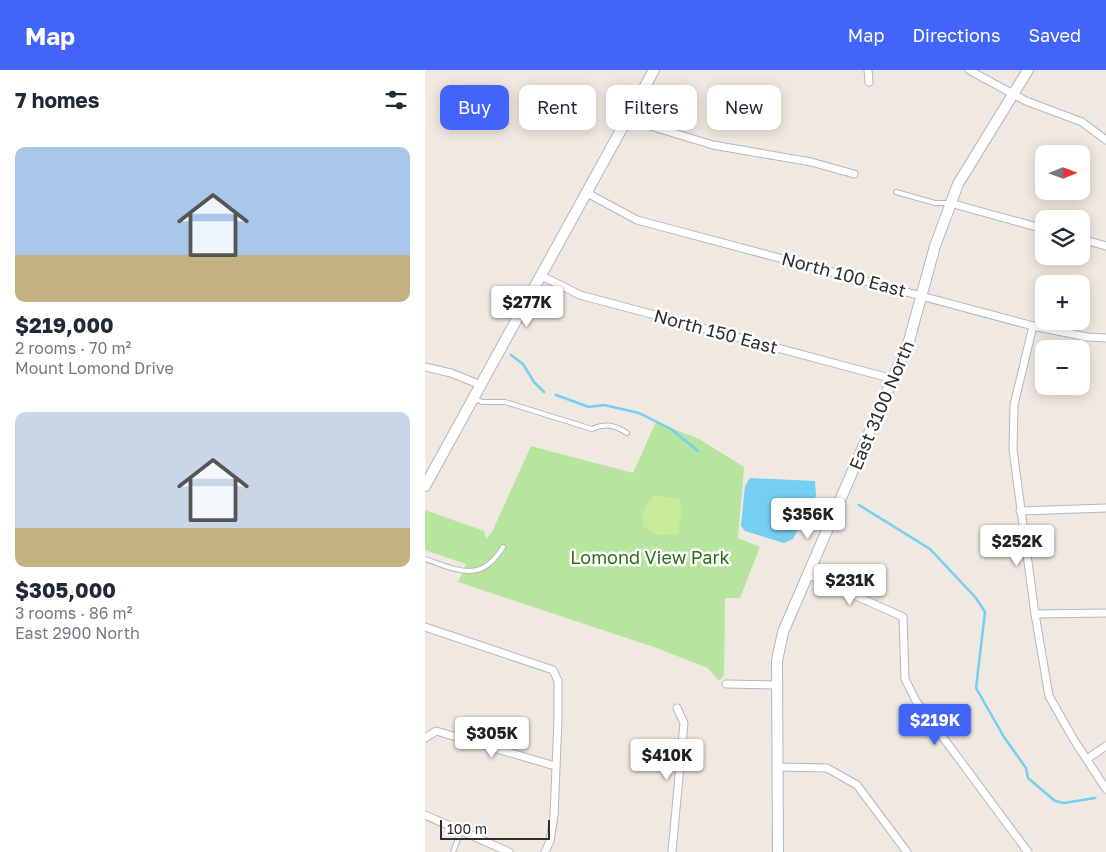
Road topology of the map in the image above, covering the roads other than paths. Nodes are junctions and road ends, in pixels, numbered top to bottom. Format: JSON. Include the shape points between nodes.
{"nodes":[{"id":1,"x":654,"y":70,"type":"edge"},
{"id":2,"x":868,"y":70,"type":"edge"},
{"id":3,"x":969,"y":70,"type":"edge"},
{"id":4,"x":1028,"y":70,"type":"edge"},
{"id":5,"x":869,"y":82,"type":"dead end"},
{"id":6,"x":646,"y":85,"type":"edge"},
{"id":7,"x":1013,"y":94,"type":"junction"},
{"id":8,"x":621,"y":130,"type":"edge"},
{"id":9,"x":663,"y":130,"type":"edge"},
{"id":10,"x":1106,"y":140,"type":"edge"},
{"id":11,"x":854,"y":174,"type":"dead end"},
{"id":12,"x":896,"y":192,"type":"dead end"},
{"id":13,"x":587,"y":193,"type":"junction"},
{"id":14,"x":950,"y":203,"type":"junction"},
{"id":15,"x":1035,"y":227,"type":"edge"},
{"id":16,"x":1090,"y":242,"type":"edge"},
{"id":17,"x":1106,"y":246,"type":"edge"},
{"id":18,"x":542,"y":276,"type":"junction"},
{"id":19,"x":923,"y":295,"type":"junction"},
{"id":20,"x":1033,"y":326,"type":"junction"},
{"id":21,"x":1106,"y":338,"type":"edge"},
{"id":22,"x":425,"y":367,"type":"edge"},
{"id":23,"x":893,"y":379,"type":"junction"},
{"id":24,"x":481,"y":385,"type":"junction"},
{"id":25,"x":474,"y":398,"type":"junction"},
{"id":26,"x":627,"y":433,"type":"dead end"},
{"id":27,"x":425,"y":486,"type":"edge"},
{"id":28,"x":1106,"y":508,"type":"edge"},
{"id":29,"x":1020,"y":511,"type":"junction"},
{"id":30,"x":503,"y":548,"type":"dead end"},
{"id":31,"x":425,"y":559,"type":"edge"},
{"id":32,"x":807,"y":574,"type":"junction"},
{"id":33,"x":1106,"y":613,"type":"edge"},
{"id":34,"x":1035,"y":614,"type":"junction"},
{"id":35,"x":425,"y":627,"type":"edge"},
{"id":36,"x":726,"y":684,"type":"dead end"},
{"id":37,"x":777,"y":685,"type":"junction"},
{"id":38,"x":677,"y":708,"type":"dead end"},
{"id":39,"x":425,"y":738,"type":"edge"},
{"id":40,"x":1106,"y":746,"type":"edge"},
{"id":41,"x":1087,"y":759,"type":"junction"},
{"id":42,"x":555,"y":766,"type":"junction"},
{"id":43,"x":778,"y":767,"type":"junction"},
{"id":44,"x":1106,"y":789,"type":"edge"},
{"id":45,"x":425,"y":815,"type":"edge"},
{"id":46,"x":461,"y":831,"type":"junction"},
{"id":47,"x":453,"y":852,"type":"edge"},
{"id":48,"x":509,"y":852,"type":"edge"},
{"id":49,"x":545,"y":852,"type":"edge"},
{"id":50,"x":672,"y":852,"type":"edge"},
{"id":51,"x":779,"y":852,"type":"edge"},
{"id":52,"x":907,"y":852,"type":"edge"},
{"id":53,"x":1028,"y":852,"type":"edge"}],
"edges":[{"from":1,"to":6,"type":"street"},
{"from":2,"to":5,"type":"street"},
{"from":3,"to":7,"type":"street"},
{"from":4,"to":7,"type":"street","name":"East 3100 North"},
{"from":7,"to":10,"type":"street","via":[[1082,122]]},
{"from":7,"to":14,"type":"street","name":"East 3100 North","via":[[957,184]]},
{"from":8,"to":13,"type":"street"},
{"from":9,"to":11,"type":"street","via":[[713,145],[811,162]]},
{"from":12,"to":14,"type":"lane","via":[[935,203]]},
{"from":13,"to":18,"type":"street"},
{"from":13,"to":19,"type":"street","name":"North 100 East","via":[[637,220]]},
{"from":14,"to":15,"type":"street"},
{"from":14,"to":19,"type":"street","name":"East 3100 North"},
{"from":16,"to":17,"type":"street"},
{"from":18,"to":23,"type":"street","name":"North 150 East","via":[[580,295]]},
{"from":18,"to":24,"type":"street"},
{"from":19,"to":20,"type":"street","name":"North 100 East"},
{"from":19,"to":23,"type":"street","name":"East 3100 North"},
{"from":20,"to":21,"type":"street","name":"North 100 East"},
{"from":20,"to":29,"type":"street","via":[[1014,405],[1013,450]]},
{"from":22,"to":24,"type":"street"},
{"from":23,"to":32,"type":"street","name":"East 3100 North"},
{"from":24,"to":25,"type":"street"},
{"from":25,"to":26,"type":"lane","via":[[482,402],[505,402],[592,429],[610,425]]},
{"from":25,"to":27,"type":"street"},
{"from":28,"to":29,"type":"street"},
{"from":29,"to":34,"type":"street"},
{"from":30,"to":31,"type":"lane","via":[[490,565],[471,572],[458,571]]},
{"from":32,"to":37,"type":"street","name":"East 3100 North","via":[[780,640]]},
{"from":32,"to":53,"type":"street","via":[[903,617],[905,679],[915,700]]},
{"from":33,"to":34,"type":"street"},
{"from":34,"to":41,"type":"street","via":[[1049,696]]},
{"from":35,"to":42,"type":"street","via":[[553,670],[558,681]]},
{"from":36,"to":37,"type":"street"},
{"from":37,"to":43,"type":"street","name":"East 3100 North"},
{"from":38,"to":50,"type":"street","via":[[683,723]]},
{"from":39,"to":42,"type":"street","via":[[436,730]]},
{"from":40,"to":41,"type":"street"},
{"from":41,"to":44,"type":"street"},
{"from":42,"to":49,"type":"street","via":[[554,816]]},
{"from":43,"to":51,"type":"street","name":"East 3100 North"},
{"from":43,"to":52,"type":"street","via":[[827,768],[857,785]]},
{"from":45,"to":46,"type":"street"},
{"from":46,"to":47,"type":"lane"},
{"from":46,"to":48,"type":"street"}]}
